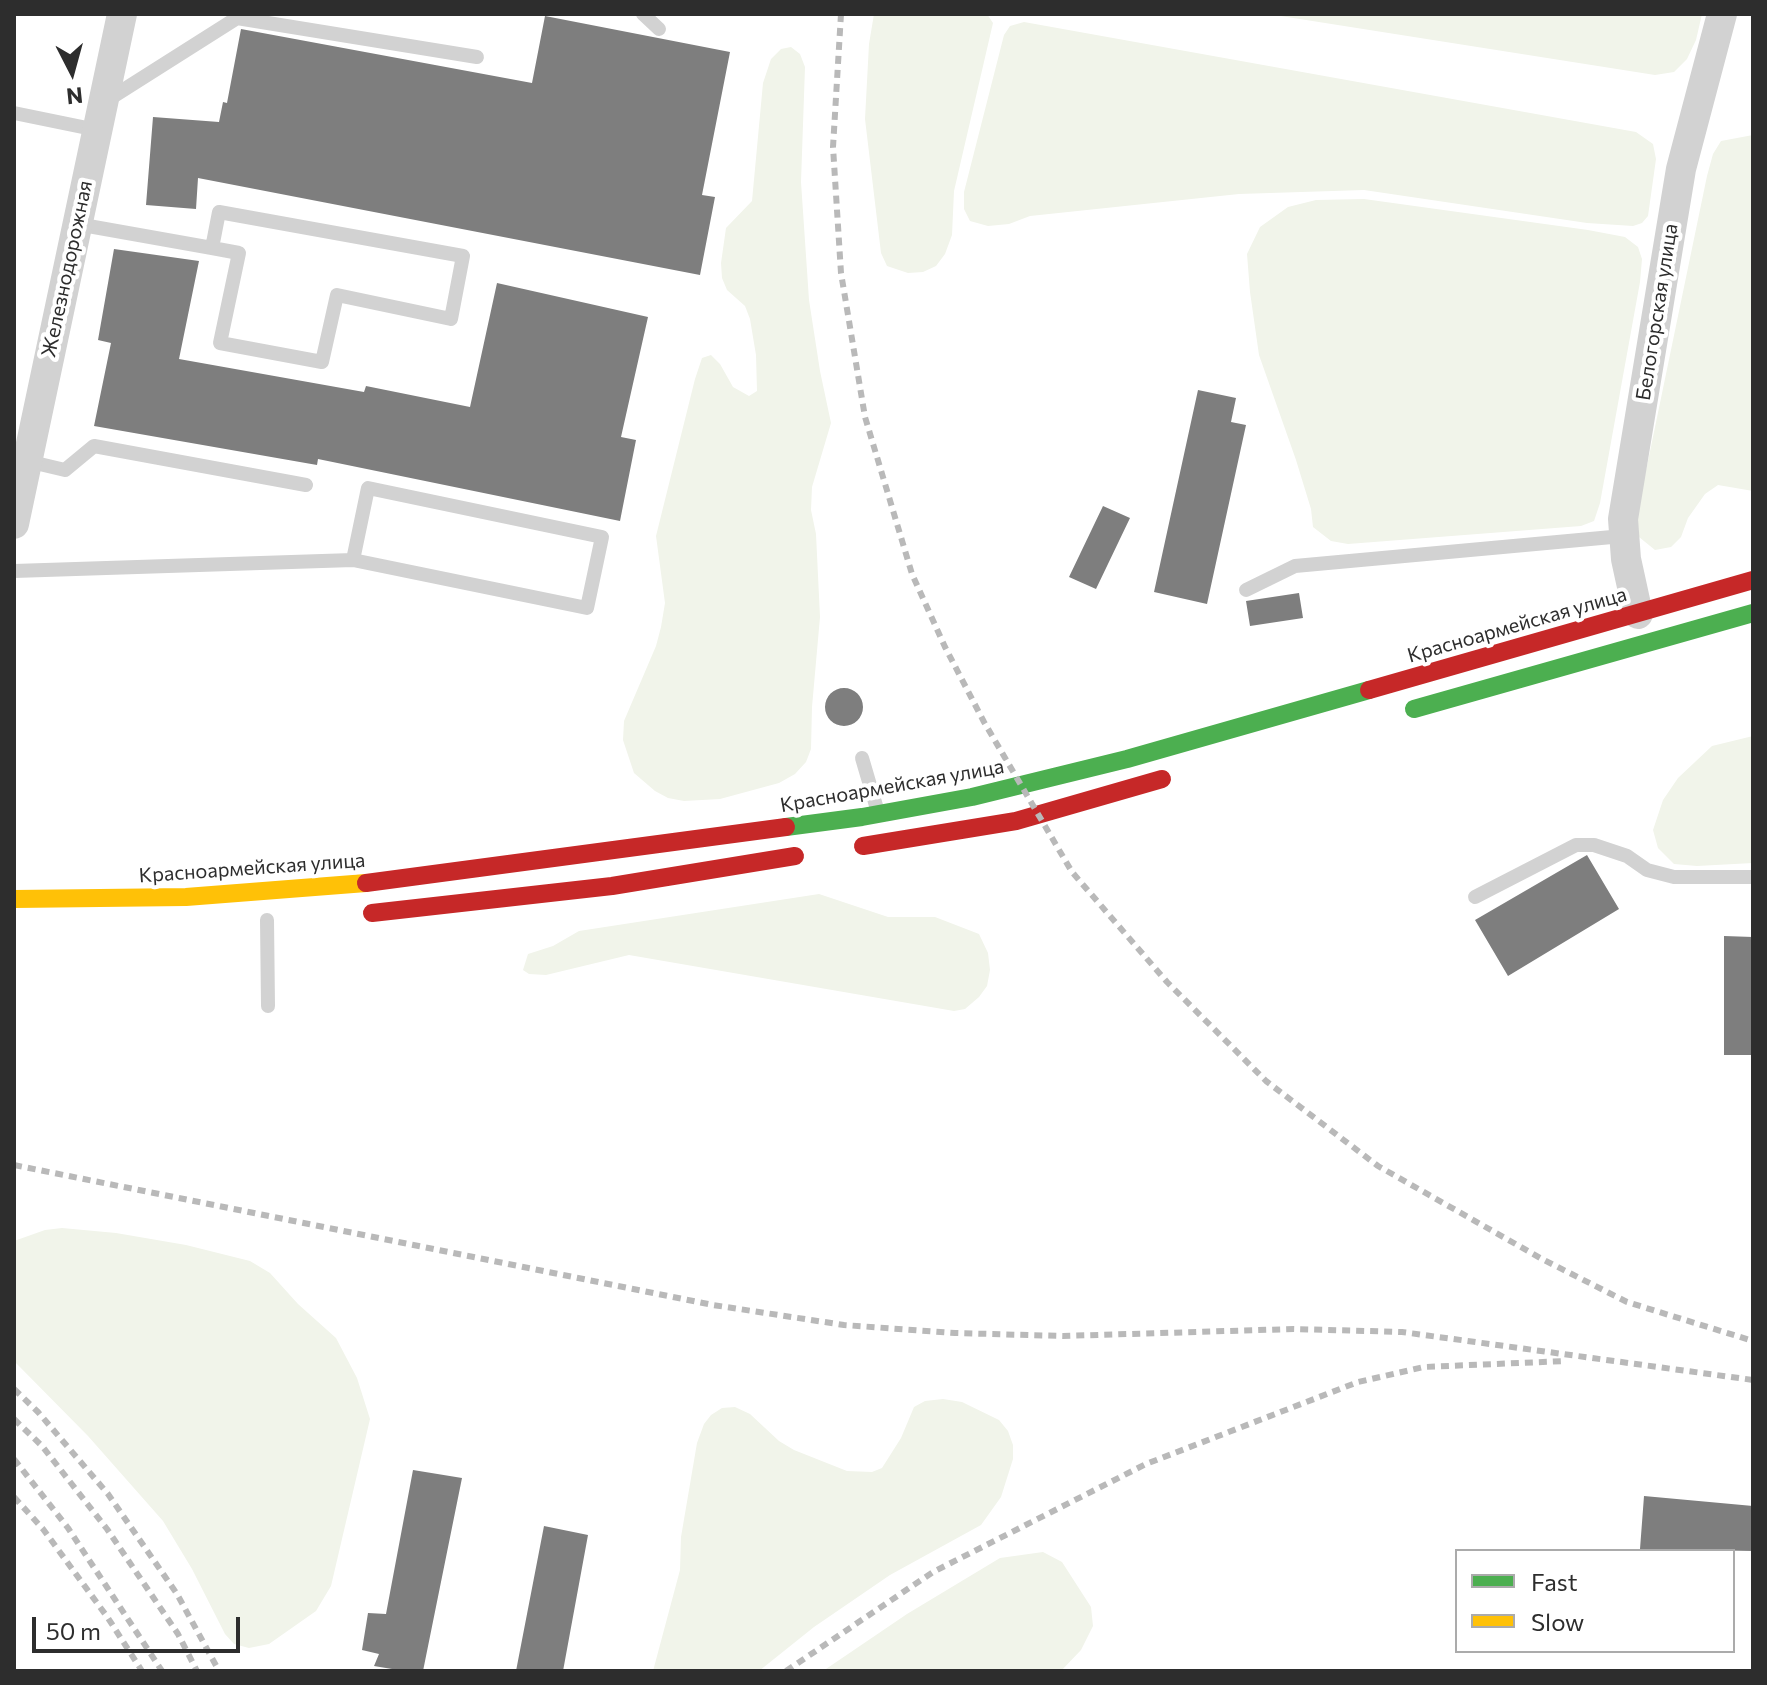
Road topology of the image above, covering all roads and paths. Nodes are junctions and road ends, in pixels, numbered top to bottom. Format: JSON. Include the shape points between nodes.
{"nodes":[{"id":1,"x":122,"y":14,"type":"edge"},
{"id":2,"x":643,"y":14,"type":"edge"},
{"id":3,"x":1722,"y":14,"type":"edge"},
{"id":4,"x":659,"y":29,"type":"dead end"},
{"id":5,"x":477,"y":57,"type":"dead end"},
{"id":6,"x":14,"y":113,"type":"edge"},
{"id":7,"x":100,"y":117,"type":"junction"},
{"id":8,"x":76,"y":224,"type":"junction"},
{"id":9,"x":212,"y":248,"type":"junction"},
{"id":10,"x":27,"y":461,"type":"junction"},
{"id":11,"x":306,"y":485,"type":"dead end"},
{"id":12,"x":14,"y":524,"type":"edge"},
{"id":13,"x":1623,"y":536,"type":"junction"},
{"id":14,"x":353,"y":560,"type":"junction"},
{"id":15,"x":14,"y":571,"type":"edge"},
{"id":16,"x":1753,"y":580,"type":"edge"},
{"id":17,"x":1246,"y":590,"type":"dead end"},
{"id":18,"x":1753,"y":613,"type":"edge"},
{"id":19,"x":1638,"y":614,"type":"junction"},
{"id":20,"x":1392,"y":715,"type":"dead end"},
{"id":21,"x":862,"y":758,"type":"dead end"},
{"id":22,"x":1180,"y":774,"type":"dead end"},
{"id":23,"x":879,"y":813,"type":"junction"},
{"id":24,"x":838,"y":850,"type":"dead end"},
{"id":25,"x":808,"y":854,"type":"dead end"},
{"id":26,"x":1753,"y":877,"type":"edge"},
{"id":27,"x":1475,"y":897,"type":"dead end"},
{"id":28,"x":14,"y":899,"type":"edge"},
{"id":29,"x":356,"y":914,"type":"dead end"},
{"id":30,"x":267,"y":920,"type":"dead end"},
{"id":31,"x":268,"y":1006,"type":"dead end"}],
"edges":[{"from":1,"to":7,"type":"street","name":"Железнодорожная"},
{"from":2,"to":4,"type":"lane"},
{"from":3,"to":13,"type":"street","name":"Белогорская улица","via":[[1681,169]]},
{"from":5,"to":7,"type":"lane","via":[[237,18]]},
{"from":6,"to":7,"type":"lane"},
{"from":7,"to":8,"type":"street","name":"Железнодорожная"},
{"from":8,"to":9,"type":"lane"},
{"from":8,"to":10,"type":"street","name":"Железнодорожная"},
{"from":9,"to":9,"type":"lane","via":[[219,212],[463,256],[451,319],[337,295],[322,362],[220,343],[239,253]]},
{"from":10,"to":11,"type":"lane","via":[[65,470],[94,446]]},
{"from":10,"to":12,"type":"street","name":"Железнодорожная"},
{"from":13,"to":17,"type":"lane","via":[[1295,566]]},
{"from":13,"to":19,"type":"street","name":"Белогорская улица"},
{"from":14,"to":14,"type":"lane","via":[[368,488],[602,537],[587,608]]},
{"from":14,"to":15,"type":"lane"},
{"from":16,"to":19,"type":"main road","name":"Красноармейская улица"},
{"from":18,"to":20,"type":"main road"},
{"from":19,"to":23,"type":"main road","name":"Красноармейская улица","via":[[1127,759],[972,797]]},
{"from":21,"to":23,"type":"lane"},
{"from":22,"to":24,"type":"main road","via":[[1016,821]]},
{"from":23,"to":28,"type":"main road","name":"Красноармейская улица","via":[[399,880],[186,897]]},
{"from":25,"to":29,"type":"main road","via":[[612,886]]},
{"from":26,"to":27,"type":"lane","via":[[1674,877],[1594,845],[1576,845]]},
{"from":30,"to":31,"type":"lane"}]}
